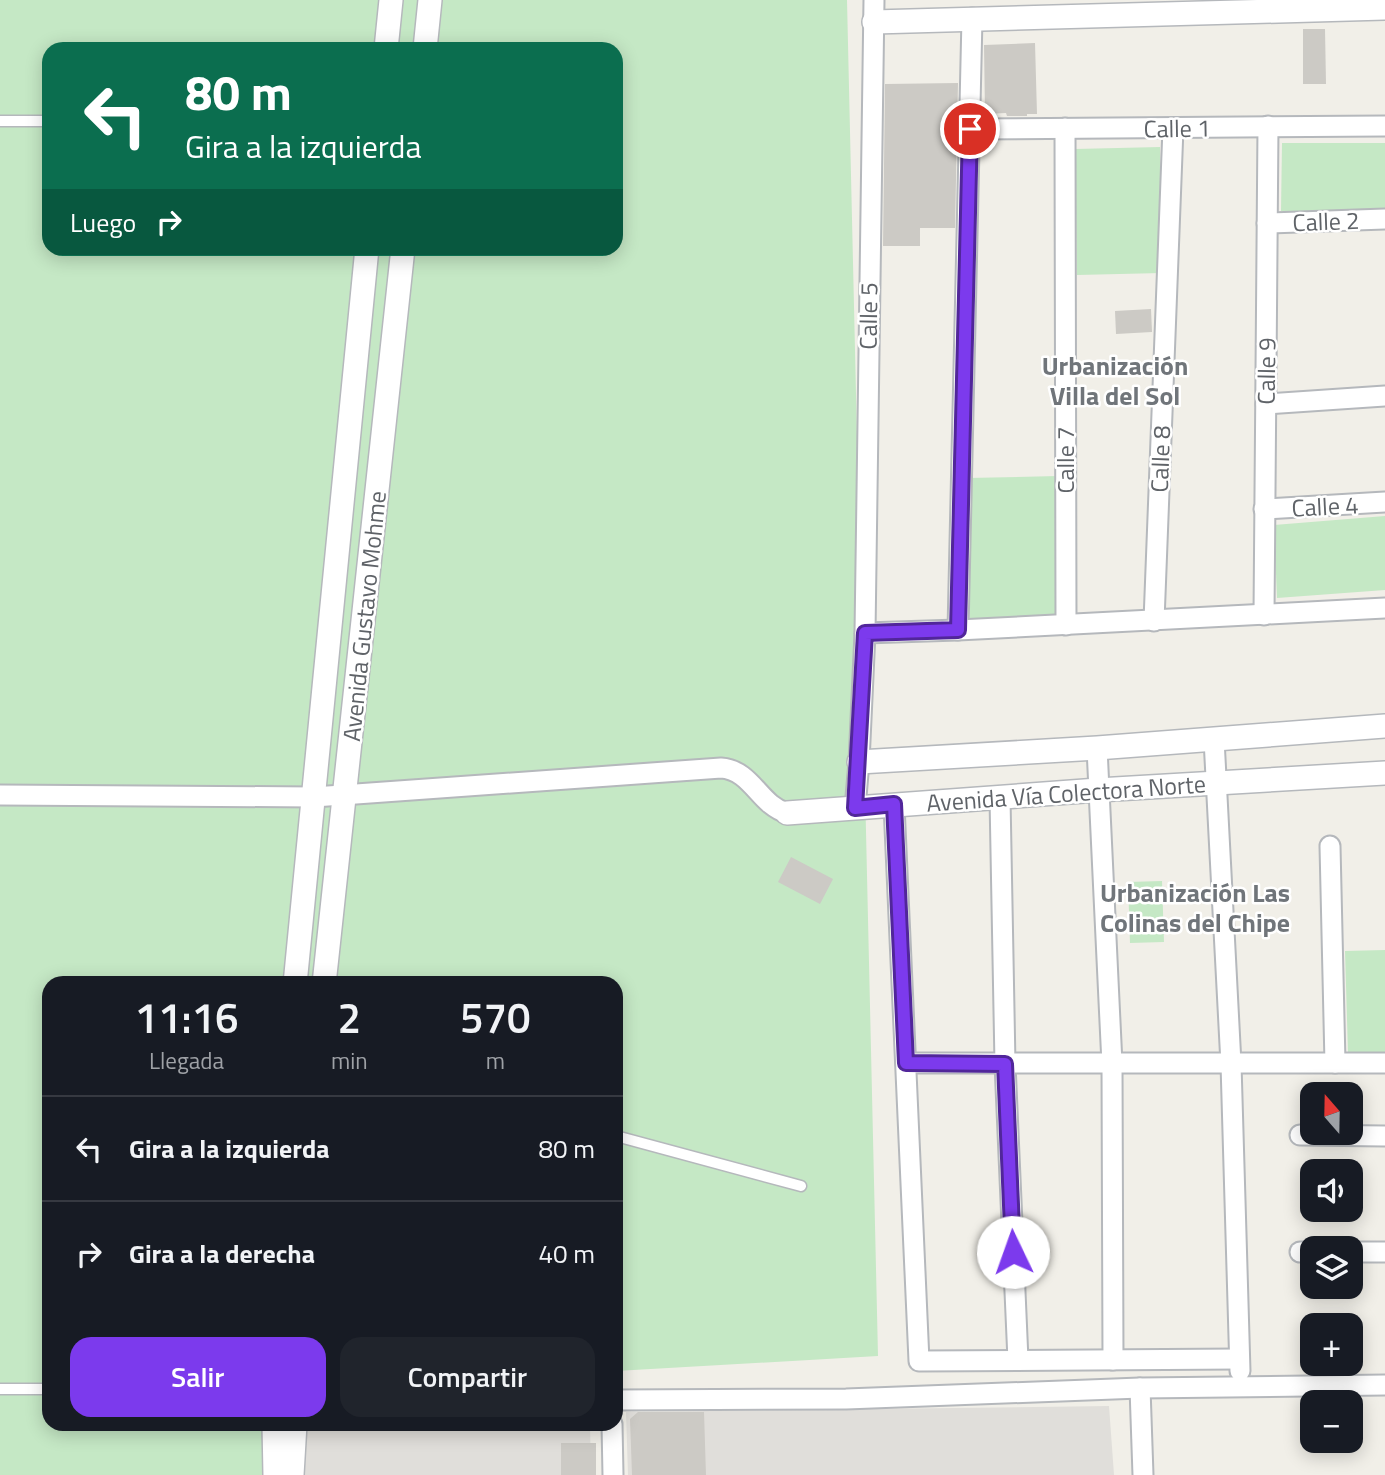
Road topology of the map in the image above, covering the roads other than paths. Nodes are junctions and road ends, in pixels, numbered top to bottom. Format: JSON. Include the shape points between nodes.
{"nodes":[{"id":1,"x":391,"y":0,"type":"edge"},
{"id":2,"x":430,"y":0,"type":"edge"},
{"id":3,"x":1385,"y":8,"type":"edge"},
{"id":4,"x":874,"y":11,"type":"edge"},
{"id":5,"x":972,"y":19,"type":"junction"},
{"id":6,"x":387,"y":42,"type":"edge"},
{"id":7,"x":426,"y":42,"type":"edge"},
{"id":8,"x":0,"y":121,"type":"edge"},
{"id":9,"x":42,"y":121,"type":"edge"},
{"id":10,"x":1268,"y":126,"type":"junction"},
{"id":11,"x":1385,"y":126,"type":"edge"},
{"id":12,"x":1065,"y":128,"type":"junction"},
{"id":13,"x":1173,"y":128,"type":"junction"},
{"id":14,"x":970,"y":129,"type":"junction"},
{"id":15,"x":1385,"y":219,"type":"edge"},
{"id":16,"x":1268,"y":223,"type":"junction"},
{"id":17,"x":366,"y":256,"type":"edge"},
{"id":18,"x":402,"y":256,"type":"edge"},
{"id":19,"x":1385,"y":396,"type":"edge"},
{"id":20,"x":1266,"y":404,"type":"junction"},
{"id":21,"x":1385,"y":502,"type":"edge"},
{"id":22,"x":1264,"y":509,"type":"junction"},
{"id":23,"x":1385,"y":608,"type":"edge"},
{"id":24,"x":1264,"y":615,"type":"junction"},
{"id":25,"x":1154,"y":621,"type":"junction"},
{"id":26,"x":1066,"y":625,"type":"junction"},
{"id":27,"x":958,"y":630,"type":"junction"},
{"id":28,"x":865,"y":633,"type":"junction"},
{"id":29,"x":1385,"y":726,"type":"edge"},
{"id":30,"x":1214,"y":739,"type":"junction"},
{"id":31,"x":1097,"y":748,"type":"junction"},
{"id":32,"x":859,"y":762,"type":"junction"},
{"id":33,"x":1385,"y":773,"type":"edge"},
{"id":34,"x":1215,"y":783,"type":"junction"},
{"id":35,"x":1098,"y":790,"type":"junction"},
{"id":36,"x":0,"y":795,"type":"edge"},
{"id":37,"x":344,"y":795,"type":"junction"},
{"id":38,"x":1000,"y":797,"type":"junction"},
{"id":39,"x":305,"y":798,"type":"junction"},
{"id":40,"x":894,"y":804,"type":"junction"},
{"id":41,"x":855,"y":808,"type":"junction"},
{"id":42,"x":787,"y":813,"type":"joint"},
{"id":43,"x":1330,"y":846,"type":"dead end"},
{"id":44,"x":295,"y":976,"type":"edge"},
{"id":45,"x":325,"y":976,"type":"edge"},
{"id":46,"x":906,"y":1063,"type":"junction"},
{"id":47,"x":1335,"y":1063,"type":"junction"},
{"id":48,"x":1385,"y":1063,"type":"edge"},
{"id":49,"x":1005,"y":1064,"type":"junction"},
{"id":50,"x":1112,"y":1064,"type":"junction"},
{"id":51,"x":1231,"y":1064,"type":"junction"},
{"id":52,"x":1363,"y":1136,"type":"edge"},
{"id":53,"x":1385,"y":1136,"type":"edge"},
{"id":54,"x":623,"y":1138,"type":"edge"},
{"id":55,"x":801,"y":1186,"type":"dead end"},
{"id":56,"x":1363,"y":1252,"type":"edge"},
{"id":57,"x":1385,"y":1252,"type":"edge"},
{"id":58,"x":1239,"y":1359,"type":"junction"},
{"id":59,"x":1018,"y":1360,"type":"junction"},
{"id":60,"x":1113,"y":1360,"type":"junction"},
{"id":61,"x":1242,"y":1385,"type":"junction"},
{"id":62,"x":1385,"y":1385,"type":"edge"},
{"id":63,"x":1140,"y":1388,"type":"junction"},
{"id":64,"x":0,"y":1389,"type":"edge"},
{"id":65,"x":42,"y":1389,"type":"edge"},
{"id":66,"x":623,"y":1400,"type":"edge"},
{"id":67,"x":274,"y":1431,"type":"edge"},
{"id":68,"x":295,"y":1431,"type":"edge"},
{"id":69,"x":612,"y":1431,"type":"edge"},
{"id":70,"x":275,"y":1475,"type":"edge"},
{"id":71,"x":292,"y":1475,"type":"edge"},
{"id":72,"x":613,"y":1475,"type":"edge"},
{"id":73,"x":1143,"y":1475,"type":"edge"}],
"edges":[{"from":1,"to":6,"type":"street"},
{"from":2,"to":7,"type":"street"},
{"from":3,"to":5,"type":"street"},
{"from":4,"to":5,"type":"street"},
{"from":4,"to":28,"type":"street","name":"Calle 5"},
{"from":5,"to":14,"type":"street"},
{"from":8,"to":9,"type":"lane"},
{"from":10,"to":11,"type":"street","name":"Calle 1"},
{"from":10,"to":13,"type":"street","name":"Calle 1"},
{"from":10,"to":16,"type":"street","name":"Calle 9"},
{"from":12,"to":13,"type":"street","name":"Calle 1"},
{"from":12,"to":14,"type":"street","name":"Calle 1"},
{"from":12,"to":26,"type":"street","name":"Calle 7"},
{"from":13,"to":25,"type":"street","name":"Calle 8"},
{"from":14,"to":27,"type":"street"},
{"from":15,"to":16,"type":"street","name":"Calle 2"},
{"from":16,"to":20,"type":"street","name":"Calle 9"},
{"from":17,"to":39,"type":"street","name":"Avenida Gustavo Mohme"},
{"from":18,"to":37,"type":"street","name":"Avenida Gustavo Mohme"},
{"from":19,"to":20,"type":"street"},
{"from":20,"to":22,"type":"street","name":"Calle 9"},
{"from":21,"to":22,"type":"street","name":"Calle 4"},
{"from":22,"to":24,"type":"street","name":"Calle 9"},
{"from":23,"to":24,"type":"street"},
{"from":24,"to":25,"type":"street"},
{"from":25,"to":26,"type":"street"},
{"from":26,"to":27,"type":"street"},
{"from":27,"to":28,"type":"street"},
{"from":28,"to":32,"type":"street","name":"Calle 5"},
{"from":29,"to":30,"type":"street","name":"Avenida Vía Colectora Norte"},
{"from":30,"to":31,"type":"street","name":"Avenida Vía Colectora Norte"},
{"from":30,"to":34,"type":"street"},
{"from":31,"to":32,"type":"street","name":"Avenida Vía Colectora Norte"},
{"from":31,"to":35,"type":"street"},
{"from":32,"to":41,"type":"street","name":"Calle 5"},
{"from":33,"to":34,"type":"street","name":"Avenida Vía Colectora Norte"},
{"from":34,"to":35,"type":"street","name":"Avenida Vía Colectora Norte"},
{"from":34,"to":51,"type":"street"},
{"from":35,"to":38,"type":"street","name":"Avenida Vía Colectora Norte"},
{"from":35,"to":50,"type":"street"},
{"from":36,"to":39,"type":"street"},
{"from":37,"to":39,"type":"street","name":"Avenida Vía Colectora Norte"},
{"from":37,"to":42,"type":"street","name":"Avenida Vía Colectora Norte","via":[[721,768],[745,776],[772,806]]},
{"from":37,"to":45,"type":"street","name":"Avenida Gustavo Mohme"},
{"from":38,"to":40,"type":"street","name":"Avenida Vía Colectora Norte"},
{"from":38,"to":49,"type":"street"},
{"from":39,"to":44,"type":"street","name":"Avenida Gustavo Mohme"},
{"from":40,"to":41,"type":"street","name":"Avenida Vía Colectora Norte"},
{"from":40,"to":46,"type":"street"},
{"from":41,"to":42,"type":"street","name":"Avenida Vía Colectora Norte"},
{"from":43,"to":47,"type":"street"},
{"from":46,"to":49,"type":"street"},
{"from":46,"to":59,"type":"street","via":[[919,1361]]},
{"from":47,"to":48,"type":"street"},
{"from":47,"to":51,"type":"street"},
{"from":49,"to":50,"type":"street"},
{"from":49,"to":59,"type":"street"},
{"from":50,"to":51,"type":"street"},
{"from":50,"to":60,"type":"street"},
{"from":51,"to":58,"type":"street"},
{"from":52,"to":53,"type":"street"},
{"from":54,"to":55,"type":"lane"},
{"from":56,"to":57,"type":"street"},
{"from":58,"to":60,"type":"street"},
{"from":58,"to":61,"type":"street"},
{"from":59,"to":60,"type":"street"},
{"from":61,"to":62,"type":"street"},
{"from":61,"to":63,"type":"street"},
{"from":63,"to":66,"type":"street","via":[[846,1399]]},
{"from":63,"to":73,"type":"street"},
{"from":64,"to":65,"type":"lane"},
{"from":67,"to":70,"type":"street"},
{"from":68,"to":71,"type":"street"},
{"from":69,"to":72,"type":"street"}]}
